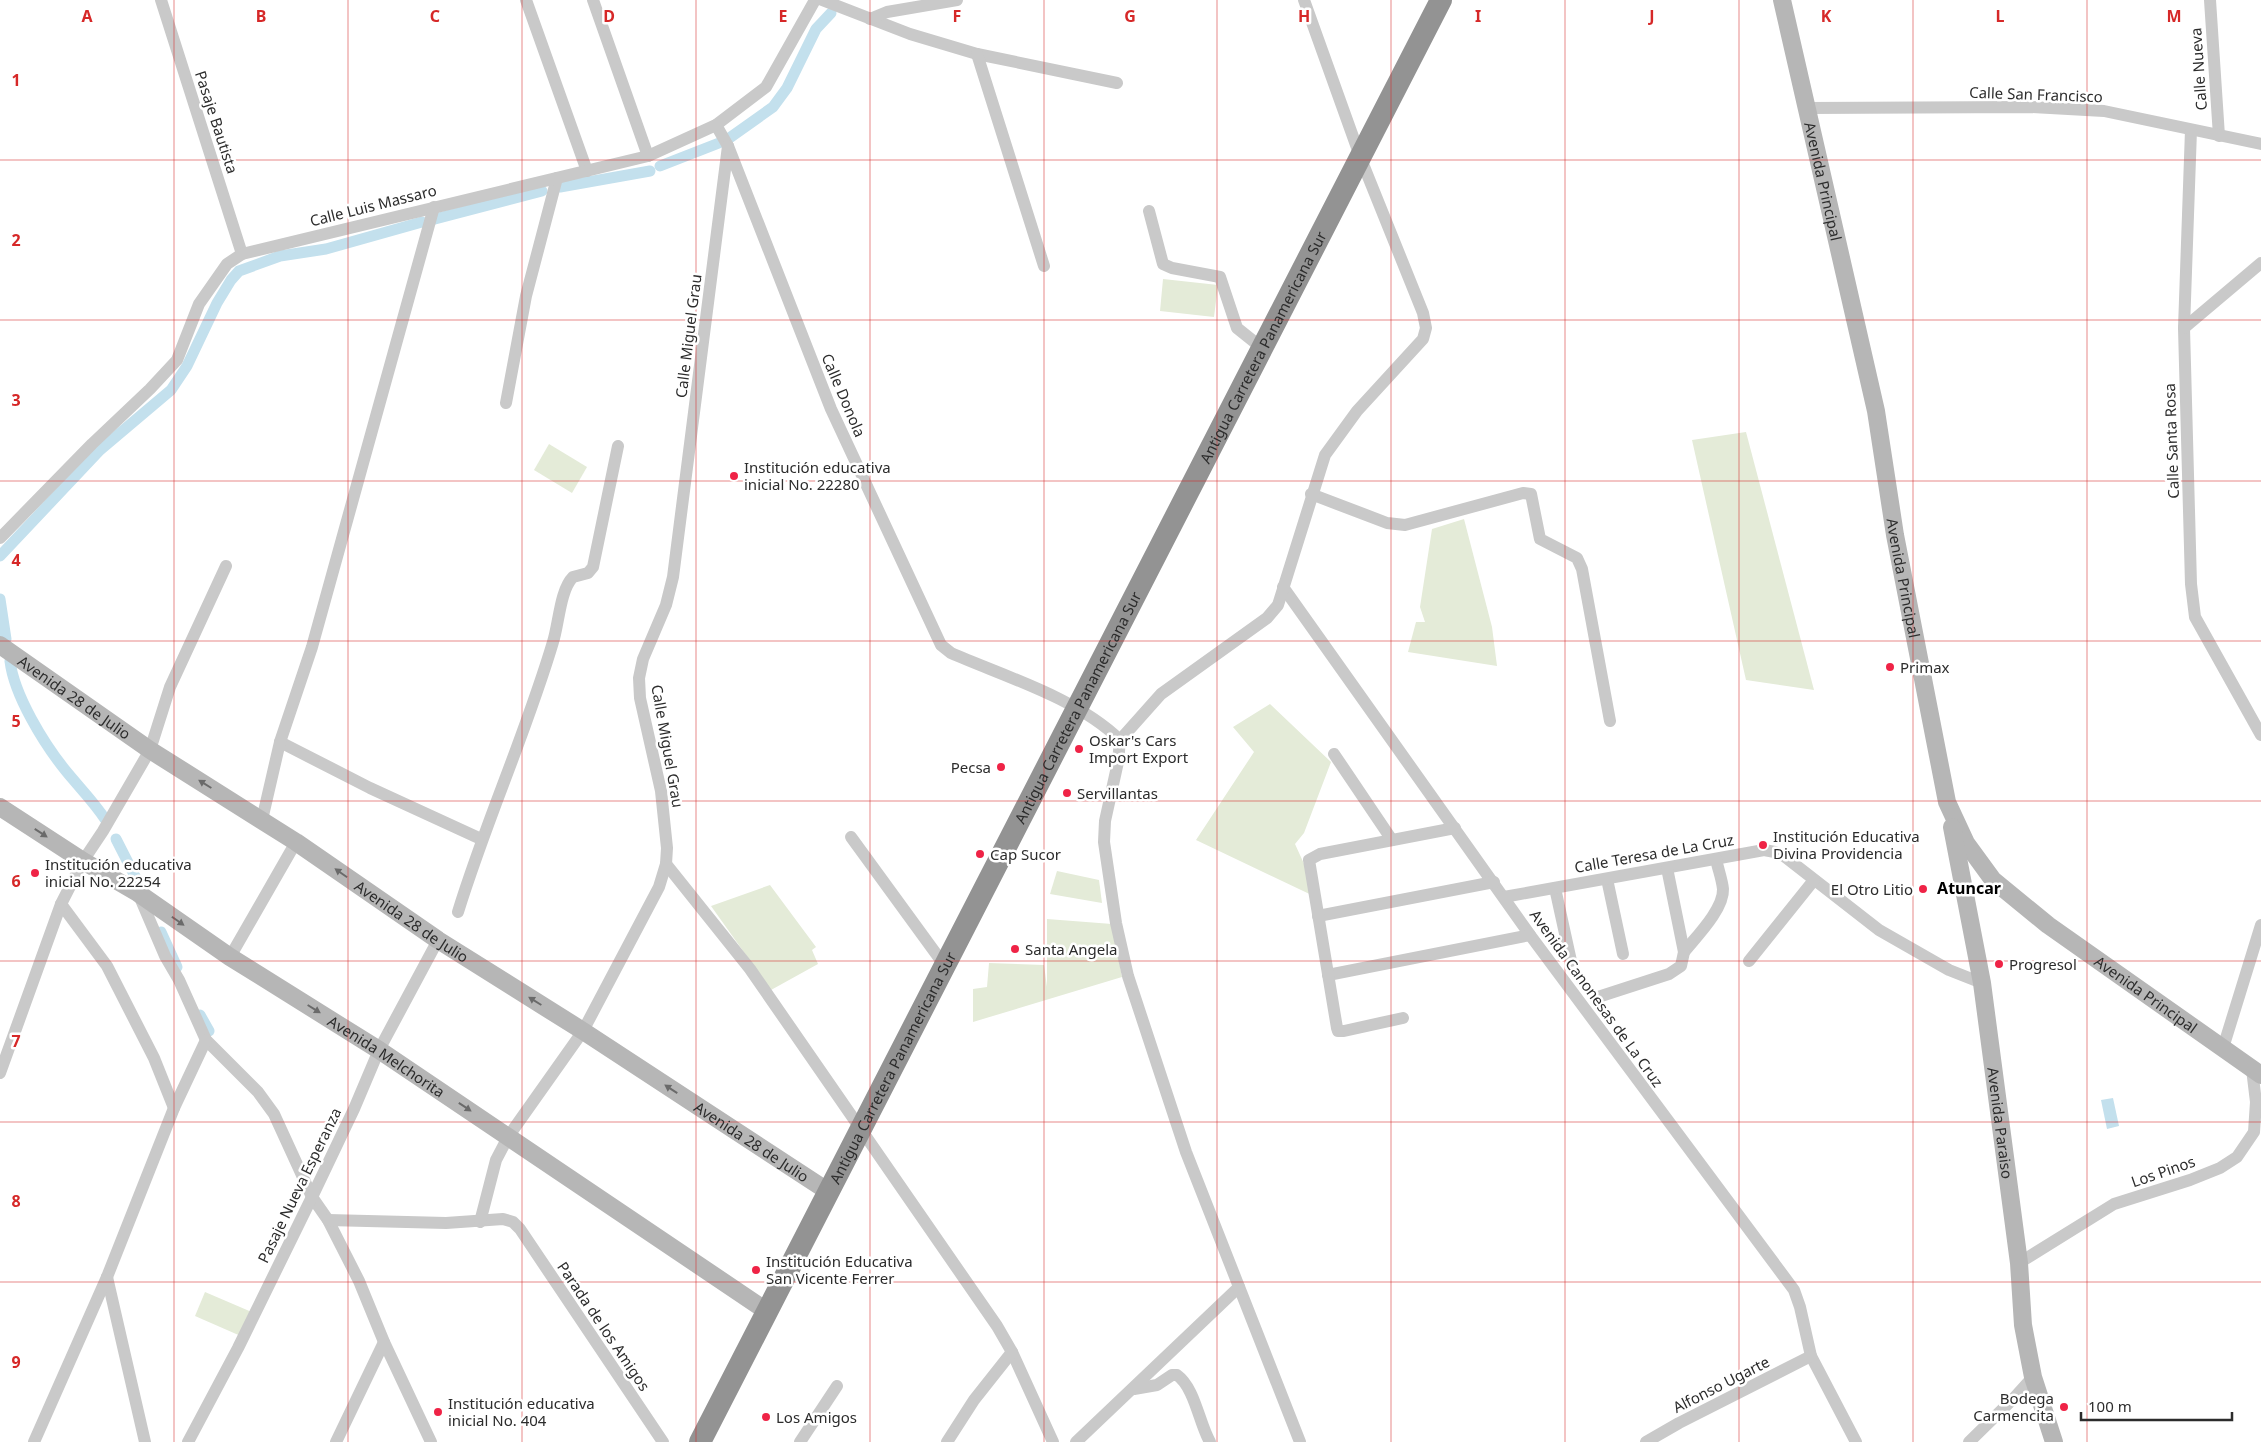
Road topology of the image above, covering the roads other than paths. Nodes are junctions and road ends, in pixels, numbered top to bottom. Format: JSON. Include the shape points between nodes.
{"nodes":[{"id":1,"x":161,"y":0,"type":"edge"},
{"id":2,"x":526,"y":0,"type":"edge"},
{"id":3,"x":593,"y":0,"type":"edge"},
{"id":4,"x":815,"y":0,"type":"edge"},
{"id":5,"x":822,"y":0,"type":"edge"},
{"id":6,"x":957,"y":0,"type":"edge"},
{"id":7,"x":1304,"y":0,"type":"edge"},
{"id":8,"x":1441,"y":0,"type":"edge"},
{"id":9,"x":1782,"y":0,"type":"edge"},
{"id":10,"x":2210,"y":0,"type":"edge"},
{"id":11,"x":886,"y":6,"type":"edge"},
{"id":12,"x":870,"y":19,"type":"junction"},
{"id":13,"x":977,"y":54,"type":"junction"},
{"id":14,"x":1117,"y":83,"type":"dead end"},
{"id":15,"x":1807,"y":108,"type":"junction"},
{"id":16,"x":716,"y":126,"type":"junction"},
{"id":17,"x":2191,"y":130,"type":"junction"},
{"id":18,"x":2219,"y":136,"type":"junction"},
{"id":19,"x":2261,"y":144,"type":"edge"},
{"id":20,"x":728,"y":146,"type":"junction"},
{"id":21,"x":648,"y":156,"type":"junction"},
{"id":22,"x":1361,"y":159,"type":"junction"},
{"id":23,"x":587,"y":171,"type":"junction"},
{"id":24,"x":557,"y":178,"type":"junction"},
{"id":25,"x":434,"y":207,"type":"junction"},
{"id":26,"x":1150,"y":211,"type":"dead end"},
{"id":27,"x":242,"y":254,"type":"junction"},
{"id":28,"x":2261,"y":263,"type":"edge"},
{"id":29,"x":1044,"y":266,"type":"dead end"},
{"id":30,"x":2184,"y":328,"type":"junction"},
{"id":31,"x":1262,"y":348,"type":"junction"},
{"id":32,"x":506,"y":403,"type":"dead end"},
{"id":33,"x":618,"y":446,"type":"dead end"},
{"id":34,"x":1312,"y":494,"type":"junction"},
{"id":35,"x":0,"y":538,"type":"edge"},
{"id":36,"x":226,"y":566,"type":"dead end"},
{"id":37,"x":1283,"y":587,"type":"junction"},
{"id":38,"x":1,"y":644,"type":"edge"},
{"id":39,"x":1078,"y":708,"type":"junction"},
{"id":40,"x":1610,"y":721,"type":"dead end"},
{"id":41,"x":2261,"y":735,"type":"edge"},
{"id":42,"x":1120,"y":740,"type":"junction"},
{"id":43,"x":280,"y":742,"type":"junction"},
{"id":44,"x":150,"y":750,"type":"junction"},
{"id":45,"x":1334,"y":754,"type":"dead end"},
{"id":46,"x":1947,"y":802,"type":"junction"},
{"id":47,"x":0,"y":806,"type":"edge"},
{"id":48,"x":262,"y":820,"type":"junction"},
{"id":49,"x":1456,"y":828,"type":"junction"},
{"id":50,"x":851,"y":837,"type":"dead end"},
{"id":51,"x":481,"y":839,"type":"junction"},
{"id":52,"x":1392,"y":840,"type":"junction"},
{"id":53,"x":296,"y":842,"type":"junction"},
{"id":54,"x":1716,"y":859,"type":"junction"},
{"id":55,"x":83,"y":861,"type":"junction"},
{"id":56,"x":666,"y":864,"type":"junction"},
{"id":57,"x":1667,"y":868,"type":"junction"},
{"id":58,"x":1607,"y":879,"type":"junction"},
{"id":59,"x":1814,"y":880,"type":"junction"},
{"id":60,"x":1992,"y":880,"type":"junction"},
{"id":61,"x":1494,"y":882,"type":"junction"},
{"id":62,"x":1555,"y":888,"type":"junction"},
{"id":63,"x":1964,"y":892,"type":"junction"},
{"id":64,"x":138,"y":893,"type":"junction"},
{"id":65,"x":1504,"y":897,"type":"junction"},
{"id":66,"x":62,"y":904,"type":"junction"},
{"id":67,"x":458,"y":912,"type":"dead end"},
{"id":68,"x":1318,"y":916,"type":"junction"},
{"id":69,"x":2261,"y":925,"type":"edge"},
{"id":70,"x":1530,"y":935,"type":"junction"},
{"id":71,"x":438,"y":940,"type":"junction"},
{"id":72,"x":2258,"y":943,"type":"edge"},
{"id":73,"x":1684,"y":952,"type":"junction"},
{"id":74,"x":1623,"y":954,"type":"dead end"},
{"id":75,"x":230,"y":957,"type":"junction"},
{"id":76,"x":1571,"y":961,"type":"dead end"},
{"id":77,"x":1749,"y":961,"type":"dead end"},
{"id":78,"x":945,"y":966,"type":"junction"},
{"id":79,"x":1328,"y":975,"type":"junction"},
{"id":80,"x":1982,"y":982,"type":"junction"},
{"id":81,"x":1598,"y":996,"type":"dead end"},
{"id":82,"x":1403,"y":1018,"type":"dead end"},
{"id":83,"x":583,"y":1031,"type":"junction"},
{"id":84,"x":206,"y":1040,"type":"junction"},
{"id":85,"x":2223,"y":1048,"type":"junction"},
{"id":86,"x":379,"y":1050,"type":"junction"},
{"id":87,"x":2256,"y":1072,"type":"edge"},
{"id":88,"x":0,"y":1073,"type":"edge"},
{"id":89,"x":174,"y":1108,"type":"junction"},
{"id":90,"x":860,"y":1130,"type":"junction"},
{"id":91,"x":508,"y":1137,"type":"junction"},
{"id":92,"x":829,"y":1192,"type":"junction"},
{"id":93,"x":312,"y":1197,"type":"junction"},
{"id":94,"x":328,"y":1220,"type":"junction"},
{"id":95,"x":480,"y":1222,"type":"junction"},
{"id":96,"x":2019,"y":1263,"type":"junction"},
{"id":97,"x":107,"y":1277,"type":"junction"},
{"id":98,"x":1239,"y":1287,"type":"junction"},
{"id":99,"x":768,"y":1312,"type":"junction"},
{"id":100,"x":384,"y":1342,"type":"junction"},
{"id":101,"x":1012,"y":1352,"type":"junction"},
{"id":102,"x":1811,"y":1356,"type":"junction"},
{"id":103,"x":2033,"y":1377,"type":"junction"},
{"id":104,"x":837,"y":1386,"type":"dead end"},
{"id":105,"x":1134,"y":1388,"type":"junction"},
{"id":106,"x":34,"y":1442,"type":"edge"},
{"id":107,"x":145,"y":1442,"type":"edge"},
{"id":108,"x":188,"y":1442,"type":"edge"},
{"id":109,"x":336,"y":1442,"type":"edge"},
{"id":110,"x":431,"y":1442,"type":"edge"},
{"id":111,"x":663,"y":1442,"type":"edge"},
{"id":112,"x":700,"y":1442,"type":"edge"},
{"id":113,"x":800,"y":1442,"type":"edge"},
{"id":114,"x":947,"y":1442,"type":"edge"},
{"id":115,"x":1053,"y":1442,"type":"edge"},
{"id":116,"x":1076,"y":1442,"type":"edge"},
{"id":117,"x":1210,"y":1442,"type":"edge"},
{"id":118,"x":1300,"y":1442,"type":"edge"},
{"id":119,"x":1646,"y":1442,"type":"edge"},
{"id":120,"x":1856,"y":1442,"type":"edge"},
{"id":121,"x":1969,"y":1442,"type":"edge"},
{"id":122,"x":2054,"y":1442,"type":"edge"}],
"edges":[{"from":1,"to":27,"type":"street","name":"Pasaje Bautista"},
{"from":2,"to":23,"type":"street"},
{"from":3,"to":21,"type":"street"},
{"from":4,"to":16,"type":"street","name":"Calle Luis Massaro","via":[[766,87]]},
{"from":5,"to":12,"type":"street"},
{"from":6,"to":11,"type":"street"},
{"from":7,"to":22,"type":"street"},
{"from":8,"to":22,"type":"highway","name":"Antigua Carretera Panamericana Sur"},
{"from":9,"to":15,"type":"main road","name":"Avenida Principal"},
{"from":10,"to":18,"type":"street","name":"Calle Nueva"},
{"from":11,"to":12,"type":"street"},
{"from":12,"to":13,"type":"street"},
{"from":13,"to":14,"type":"street"},
{"from":13,"to":29,"type":"street"},
{"from":15,"to":17,"type":"street","name":"Calle San Francisco","via":[[2040,107],[2104,111]]},
{"from":15,"to":46,"type":"main road","name":"Avenida Principal","via":[[1876,411],[1895,535]]},
{"from":16,"to":20,"type":"street","name":"Calle Donola"},
{"from":16,"to":21,"type":"street","name":"Calle Luis Massaro"},
{"from":17,"to":18,"type":"street","name":"Calle San Francisco"},
{"from":17,"to":30,"type":"street","name":"Calle Santa Rosa"},
{"from":18,"to":19,"type":"street","name":"Calle San Francisco"},
{"from":20,"to":39,"type":"street","name":"Calle Donola","via":[[830,409],[941,645],[951,654]]},
{"from":20,"to":56,"type":"street","name":"Calle Miguel Grau","via":[[673,577],[639,678],[640,698],[661,791]]},
{"from":21,"to":23,"type":"street","name":"Calle Luis Massaro"},
{"from":22,"to":31,"type":"highway","name":"Antigua Carretera Panamericana Sur"},
{"from":22,"to":34,"type":"street","via":[[1423,313],[1426,328],[1423,339],[1357,411],[1326,455]]},
{"from":23,"to":24,"type":"street","name":"Calle Luis Massaro"},
{"from":24,"to":25,"type":"street","name":"Calle Luis Massaro"},
{"from":24,"to":32,"type":"street","via":[[526,296]]},
{"from":25,"to":27,"type":"street","name":"Calle Luis Massaro"},
{"from":25,"to":43,"type":"street","via":[[312,647]]},
{"from":26,"to":31,"type":"street","via":[[1163,264],[1220,277],[1236,328]]},
{"from":27,"to":35,"type":"street","name":"Calle Luis Massaro","via":[[227,264],[199,304],[177,360]]},
{"from":28,"to":30,"type":"street"},
{"from":30,"to":41,"type":"street","name":"Calle Santa Rosa","via":[[2191,584],[2195,617]]},
{"from":31,"to":39,"type":"highway","name":"Antigua Carretera Panamericana Sur"},
{"from":33,"to":51,"type":"street","via":[[594,568],[573,577],[565,588],[542,678]]},
{"from":34,"to":37,"type":"street"},
{"from":34,"to":40,"type":"street","via":[[1387,523],[1405,525],[1523,493],[1531,494],[1540,539],[1577,558],[1582,569]]},
{"from":36,"to":44,"type":"street","via":[[170,687]]},
{"from":37,"to":42,"type":"street","via":[[1278,604],[1267,618],[1160,694]]},
{"from":37,"to":49,"type":"street","name":"Avenida Canonesas de La Cruz"},
{"from":38,"to":44,"type":"main road","name":"Avenida 28 de Julio"},
{"from":39,"to":42,"type":"street","name":"Calle Donola"},
{"from":39,"to":78,"type":"highway","name":"Antigua Carretera Panamericana Sur"},
{"from":42,"to":98,"type":"street","via":[[1104,842],[1116,923],[1128,976],[1186,1152]]},
{"from":43,"to":48,"type":"street"},
{"from":43,"to":51,"type":"street"},
{"from":48,"to":44,"type":"main road","name":"Avenida 28 de Julio","one_way":true},
{"from":44,"to":55,"type":"street"},
{"from":45,"to":52,"type":"street"},
{"from":46,"to":60,"type":"main road","name":"Avenida Principal","via":[[1966,842]]},
{"from":46,"to":63,"type":"main road","name":"Avenida Paraiso"},
{"from":47,"to":55,"type":"main road","name":"Avenida Melchorita","one_way":true},
{"from":48,"to":53,"type":"main road","name":"Avenida 28 de Julio"},
{"from":49,"to":52,"type":"street"},
{"from":49,"to":61,"type":"street","name":"Avenida Canonesas de La Cruz"},
{"from":50,"to":78,"type":"street"},
{"from":51,"to":67,"type":"street"},
{"from":52,"to":68,"type":"street","via":[[1312,857],[1309,865]]},
{"from":71,"to":53,"type":"main road","name":"Avenida 28 de Julio","one_way":true},
{"from":53,"to":75,"type":"street"},
{"from":54,"to":57,"type":"street","name":"Calle Teresa de La Cruz"},
{"from":54,"to":59,"type":"street","name":"Calle Teresa de La Cruz","via":[[1764,850],[1775,852]]},
{"from":54,"to":73,"type":"street","via":[[1722,898],[1702,931]]},
{"from":55,"to":64,"type":"main road","name":"Avenida Melchorita"},
{"from":55,"to":66,"type":"street"},
{"from":56,"to":83,"type":"street","name":"Calle Miguel Grau","via":[[659,887]]},
{"from":56,"to":90,"type":"street","via":[[750,969]]},
{"from":57,"to":58,"type":"street","name":"Calle Teresa de La Cruz"},
{"from":57,"to":73,"type":"street"},
{"from":58,"to":62,"type":"street","name":"Calle Teresa de La Cruz"},
{"from":58,"to":74,"type":"street"},
{"from":59,"to":77,"type":"street"},
{"from":59,"to":80,"type":"street","name":"Calle Teresa de La Cruz","via":[[1903,945],[1949,970]]},
{"from":60,"to":63,"type":"main road","via":[[1972,883]]},
{"from":60,"to":85,"type":"main road","name":"Avenida Principal","via":[[2048,924]]},
{"from":61,"to":65,"type":"street","name":"Avenida Canonesas de La Cruz"},
{"from":61,"to":68,"type":"street"},
{"from":62,"to":65,"type":"street","name":"Calle Teresa de La Cruz"},
{"from":62,"to":76,"type":"street"},
{"from":63,"to":80,"type":"main road","name":"Avenida Paraiso"},
{"from":64,"to":75,"type":"main road","name":"Avenida Melchorita","one_way":true},
{"from":64,"to":84,"type":"street"},
{"from":65,"to":70,"type":"street","name":"Avenida Canonesas de La Cruz"},
{"from":66,"to":88,"type":"street"},
{"from":66,"to":89,"type":"street","via":[[107,966],[154,1058]]},
{"from":68,"to":79,"type":"street"},
{"from":69,"to":72,"type":"street"},
{"from":70,"to":79,"type":"street"},
{"from":70,"to":102,"type":"street","name":"Avenida Canonesas de La Cruz","via":[[1794,1290]]},
{"from":83,"to":71,"type":"main road","name":"Avenida 28 de Julio","one_way":true},
{"from":71,"to":86,"type":"street","name":"Pasaje Nueva Esperanza"},
{"from":72,"to":85,"type":"street"},
{"from":73,"to":81,"type":"street","via":[[1677,970]]},
{"from":75,"to":86,"type":"main road","name":"Avenida Melchorita","one_way":true},
{"from":78,"to":90,"type":"highway","name":"Antigua Carretera Panamericana Sur"},
{"from":79,"to":82,"type":"street","via":[[1338,1031]]},
{"from":80,"to":96,"type":"main road","name":"Avenida Paraiso"},
{"from":83,"to":91,"type":"street","name":"Calle Miguel Grau"},
{"from":92,"to":83,"type":"main road","name":"Avenida 28 de Julio","one_way":true},
{"from":84,"to":89,"type":"street"},
{"from":84,"to":93,"type":"street","via":[[258,1092],[274,1114]]},
{"from":85,"to":87,"type":"main road","name":"Avenida Principal"},
{"from":86,"to":91,"type":"main road","name":"Avenida Melchorita","one_way":true},
{"from":86,"to":93,"type":"street","name":"Pasaje Nueva Esperanza"},
{"from":87,"to":96,"type":"street","name":"Los Pinos","via":[[2254,1132],[2237,1157],[2190,1180],[2114,1204]]},
{"from":89,"to":97,"type":"street"},
{"from":90,"to":92,"type":"highway","name":"Antigua Carretera Panamericana Sur"},
{"from":90,"to":101,"type":"street"},
{"from":91,"to":95,"type":"street","name":"Calle Miguel Grau","via":[[496,1160]]},
{"from":91,"to":99,"type":"main road","name":"Avenida Melchorita"},
{"from":92,"to":99,"type":"highway","name":"Antigua Carretera Panamericana Sur"},
{"from":93,"to":94,"type":"street"},
{"from":93,"to":108,"type":"street","name":"Pasaje Nueva Esperanza"},
{"from":94,"to":95,"type":"street"},
{"from":94,"to":100,"type":"street","via":[[359,1281]]},
{"from":95,"to":111,"type":"street","name":"Parada de los Amigos","via":[[503,1219],[520,1229]]},
{"from":96,"to":103,"type":"main road","name":"Avenida Paraiso","via":[[2023,1325]]},
{"from":97,"to":106,"type":"street"},
{"from":97,"to":107,"type":"street"},
{"from":98,"to":105,"type":"street"},
{"from":98,"to":118,"type":"street"},
{"from":99,"to":112,"type":"highway","name":"Antigua Carretera Panamericana Sur"},
{"from":100,"to":109,"type":"street"},
{"from":100,"to":110,"type":"street"},
{"from":101,"to":114,"type":"street","via":[[974,1400]]},
{"from":101,"to":115,"type":"street"},
{"from":102,"to":119,"type":"street","name":"Alfonso Ugarte"},
{"from":102,"to":120,"type":"street","name":"Avenida Canonesas de La Cruz"},
{"from":103,"to":121,"type":"street"},
{"from":103,"to":122,"type":"main road","name":"Avenida Paraiso"},
{"from":104,"to":113,"type":"street"},
{"from":105,"to":116,"type":"street"},
{"from":105,"to":117,"type":"street","via":[[1157,1385],[1172,1375],[1182,1378]]}]}
